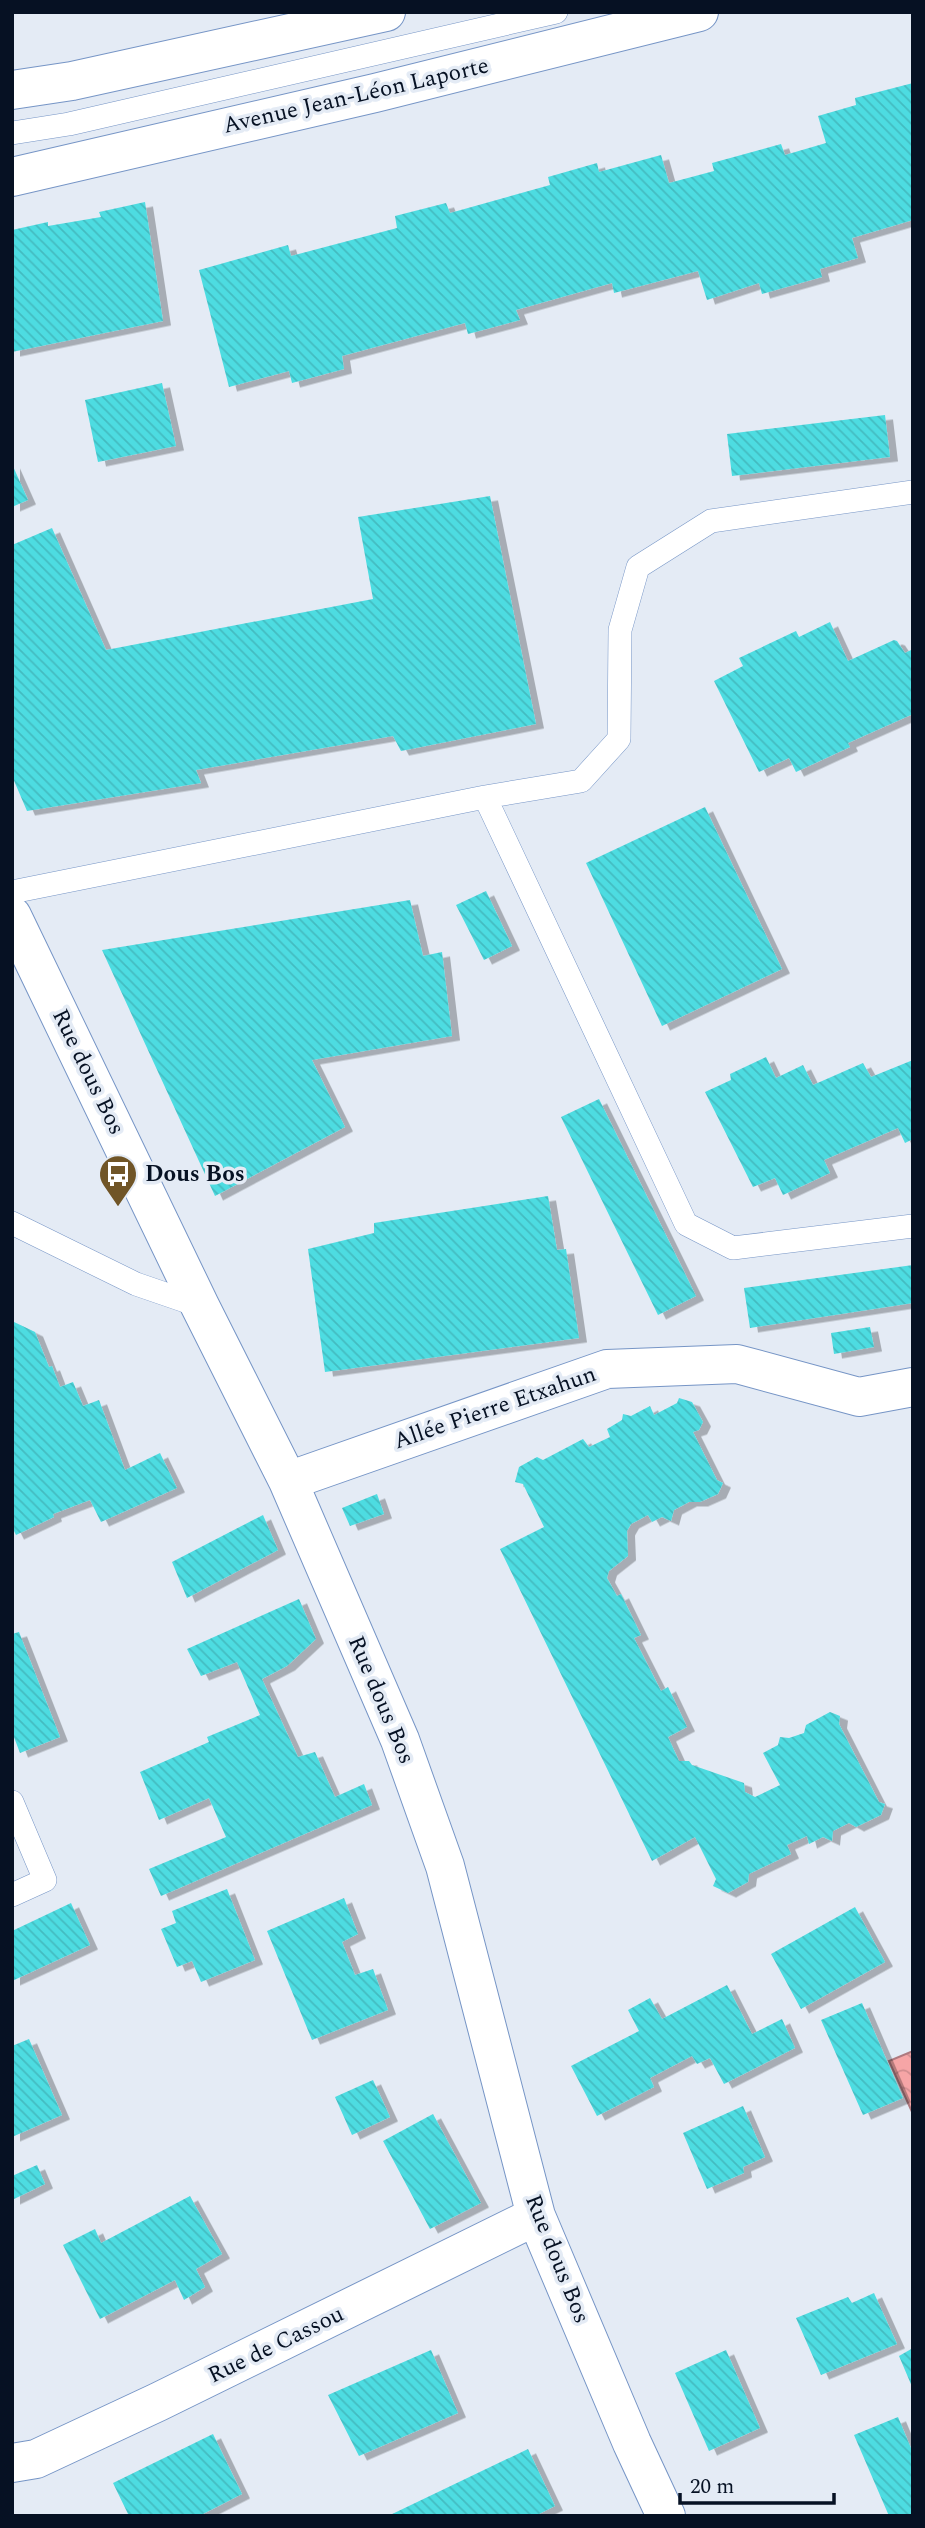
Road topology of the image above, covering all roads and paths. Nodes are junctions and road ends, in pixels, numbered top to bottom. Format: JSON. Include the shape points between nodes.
{"nodes":[{"id":1,"x":386,"y":12,"type":"edge"},
{"id":2,"x":556,"y":12,"type":"edge"},
{"id":3,"x":699,"y":12,"type":"edge"},
{"id":4,"x":12,"y":90,"type":"edge"},
{"id":5,"x":12,"y":133,"type":"edge"},
{"id":6,"x":12,"y":177,"type":"edge"},
{"id":7,"x":913,"y":492,"type":"edge"},
{"id":8,"x":485,"y":797,"type":"junction"},
{"id":9,"x":12,"y":892,"type":"edge"},
{"id":10,"x":12,"y":916,"type":"edge"},
{"id":11,"x":12,"y":1223,"type":"edge"},
{"id":12,"x":913,"y":1226,"type":"edge"},
{"id":13,"x":200,"y":1306,"type":"junction"},
{"id":14,"x":913,"y":1387,"type":"edge"},
{"id":15,"x":288,"y":1481,"type":"junction"},
{"id":16,"x":12,"y":1802,"type":"edge"},
{"id":17,"x":12,"y":1895,"type":"edge"},
{"id":18,"x":536,"y":2216,"type":"junction"},
{"id":19,"x":12,"y":2463,"type":"edge"},
{"id":20,"x":666,"y":2516,"type":"edge"}],
"edges":[{"from":1,"to":4,"type":"street"},
{"from":2,"to":5,"type":"lane","name":"Avenue Jean-Léon Laporte","via":[[83,121]]},
{"from":3,"to":6,"type":"street","name":"Avenue Jean-Léon Laporte"},
{"from":7,"to":8,"type":"lane","via":[[711,521],[638,567],[620,630],[619,739],[581,781]]},
{"from":8,"to":9,"type":"lane"},
{"from":8,"to":12,"type":"lane","via":[[686,1224],[733,1248]]},
{"from":10,"to":13,"type":"street","name":"Rue dous Bos"},
{"from":11,"to":13,"type":"lane","via":[[136,1284]]},
{"from":13,"to":15,"type":"street","name":"Rue dous Bos"},
{"from":14,"to":15,"type":"street","name":"Allée Pierre Etxahun","via":[[859,1397],[737,1364],[607,1369]]},
{"from":15,"to":18,"type":"street","name":"Rue dous Bos","via":[[400,1740],[444,1866]]},
{"from":16,"to":17,"type":"lane","via":[[45,1880]]},
{"from":18,"to":19,"type":"street","name":"Rue de Cassou","via":[[158,2402],[36,2459]]},
{"from":18,"to":20,"type":"street","name":"Rue dous Bos"}]}
